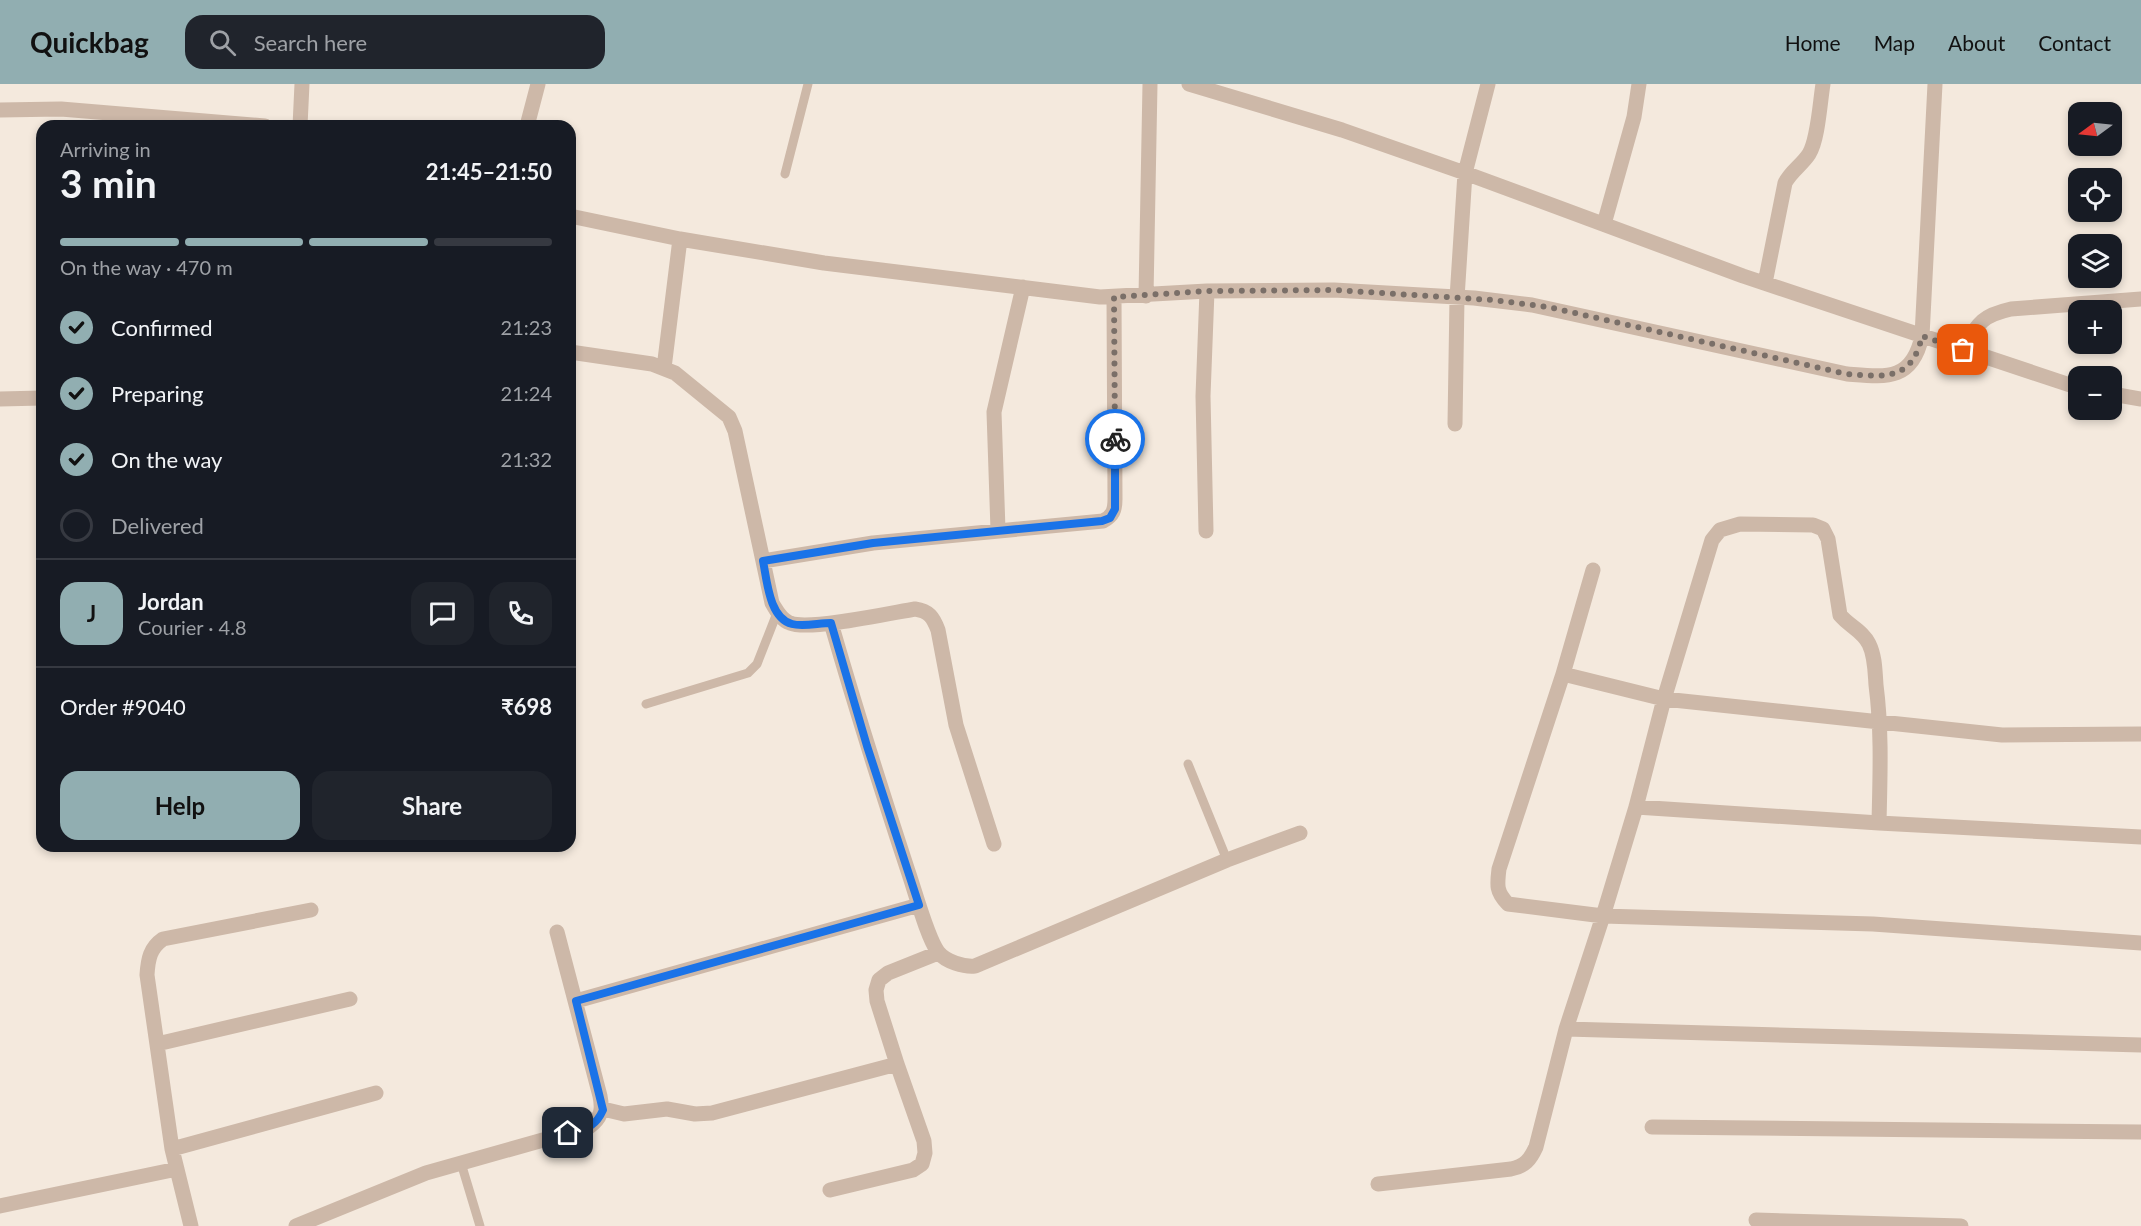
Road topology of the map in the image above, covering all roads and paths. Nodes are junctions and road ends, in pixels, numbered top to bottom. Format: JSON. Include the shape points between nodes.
{"nodes":[{"id":1,"x":302,"y":84,"type":"edge"},
{"id":2,"x":538,"y":84,"type":"edge"},
{"id":3,"x":808,"y":84,"type":"edge"},
{"id":4,"x":1150,"y":84,"type":"edge"},
{"id":5,"x":1189,"y":84,"type":"edge"},
{"id":6,"x":1488,"y":84,"type":"edge"},
{"id":7,"x":1639,"y":84,"type":"edge"},
{"id":8,"x":1823,"y":84,"type":"edge"},
{"id":9,"x":1935,"y":84,"type":"edge"},
{"id":10,"x":0,"y":110,"type":"edge"},
{"id":11,"x":86,"y":110,"type":"junction"},
{"id":12,"x":85,"y":120,"type":"edge"},
{"id":13,"x":198,"y":120,"type":"edge"},
{"id":14,"x":300,"y":120,"type":"edge"},
{"id":15,"x":529,"y":120,"type":"edge"},
{"id":16,"x":1465,"y":173,"type":"junction"},
{"id":17,"x":785,"y":174,"type":"dead end"},
{"id":18,"x":576,"y":217,"type":"edge"},
{"id":19,"x":1604,"y":224,"type":"junction"},
{"id":20,"x":680,"y":239,"type":"junction"},
{"id":21,"x":1765,"y":284,"type":"junction"},
{"id":22,"x":1023,"y":287,"type":"junction"},
{"id":23,"x":1207,"y":291,"type":"junction"},
{"id":24,"x":1146,"y":296,"type":"junction"},
{"id":25,"x":1114,"y":297,"type":"junction"},
{"id":26,"x":1457,"y":298,"type":"junction"},
{"id":27,"x":2141,"y":299,"type":"edge"},
{"id":28,"x":1922,"y":336,"type":"junction"},
{"id":29,"x":1963,"y":350,"type":"junction"},
{"id":30,"x":576,"y":353,"type":"edge"},
{"id":31,"x":664,"y":368,"type":"junction"},
{"id":32,"x":2068,"y":384,"type":"edge"},
{"id":33,"x":2122,"y":396,"type":"edge"},
{"id":34,"x":36,"y":398,"type":"edge"},
{"id":35,"x":0,"y":399,"type":"edge"},
{"id":36,"x":2141,"y":399,"type":"edge"},
{"id":37,"x":1455,"y":424,"type":"dead end"},
{"id":38,"x":998,"y":530,"type":"junction"},
{"id":39,"x":1206,"y":531,"type":"dead end"},
{"id":40,"x":763,"y":561,"type":"junction"},
{"id":41,"x":1593,"y":570,"type":"dead end"},
{"id":42,"x":777,"y":613,"type":"junction"},
{"id":43,"x":831,"y":623,"type":"junction"},
{"id":44,"x":1563,"y":674,"type":"junction"},
{"id":45,"x":1664,"y":699,"type":"junction"},
{"id":46,"x":646,"y":704,"type":"dead end"},
{"id":47,"x":1881,"y":722,"type":"junction"},
{"id":48,"x":2141,"y":735,"type":"edge"},
{"id":49,"x":1188,"y":764,"type":"dead end"},
{"id":50,"x":1636,"y":807,"type":"junction"},
{"id":51,"x":1879,"y":823,"type":"junction"},
{"id":52,"x":1300,"y":833,"type":"dead end"},
{"id":53,"x":2141,"y":837,"type":"edge"},
{"id":54,"x":994,"y":844,"type":"dead end"},
{"id":55,"x":1227,"y":860,"type":"junction"},
{"id":56,"x":919,"y":905,"type":"junction"},
{"id":57,"x":311,"y":910,"type":"dead end"},
{"id":58,"x":1603,"y":916,"type":"junction"},
{"id":59,"x":557,"y":932,"type":"dead end"},
{"id":60,"x":2141,"y":943,"type":"edge"},
{"id":61,"x":938,"y":953,"type":"junction"},
{"id":62,"x":350,"y":999,"type":"dead end"},
{"id":63,"x":576,"y":1001,"type":"junction"},
{"id":64,"x":1566,"y":1029,"type":"junction"},
{"id":65,"x":157,"y":1044,"type":"junction"},
{"id":66,"x":2141,"y":1045,"type":"edge"},
{"id":67,"x":897,"y":1064,"type":"junction"},
{"id":68,"x":376,"y":1093,"type":"dead end"},
{"id":69,"x":603,"y":1110,"type":"junction"},
{"id":70,"x":1652,"y":1127,"type":"dead end"},
{"id":71,"x":2141,"y":1132,"type":"edge"},
{"id":72,"x":172,"y":1149,"type":"junction"},
{"id":73,"x":461,"y":1163,"type":"junction"},
{"id":74,"x":177,"y":1169,"type":"junction"},
{"id":75,"x":1378,"y":1184,"type":"dead end"},
{"id":76,"x":830,"y":1190,"type":"dead end"},
{"id":77,"x":0,"y":1206,"type":"edge"},
{"id":78,"x":1756,"y":1220,"type":"dead end"},
{"id":79,"x":191,"y":1226,"type":"edge"},
{"id":80,"x":296,"y":1226,"type":"edge"},
{"id":81,"x":480,"y":1226,"type":"edge"},
{"id":82,"x":1961,"y":1226,"type":"edge"}],
"edges":[{"from":1,"to":14,"type":"street"},
{"from":2,"to":15,"type":"street"},
{"from":3,"to":17,"type":"lane"},
{"from":4,"to":24,"type":"street"},
{"from":5,"to":16,"type":"street","via":[[1342,130]]},
{"from":6,"to":16,"type":"street"},
{"from":7,"to":19,"type":"street","via":[[1634,117]]},
{"from":8,"to":21,"type":"street","via":[[1813,146],[1785,183]]},
{"from":9,"to":28,"type":"street"},
{"from":10,"to":11,"type":"street"},
{"from":11,"to":12,"type":"street"},
{"from":11,"to":13,"type":"street"},
{"from":16,"to":19,"type":"street"},
{"from":16,"to":26,"type":"street"},
{"from":18,"to":20,"type":"street"},
{"from":19,"to":21,"type":"street"},
{"from":20,"to":22,"type":"street"},
{"from":20,"to":31,"type":"street"},
{"from":21,"to":28,"type":"street"},
{"from":22,"to":25,"type":"street"},
{"from":22,"to":38,"type":"street","via":[[994,412]]},
{"from":23,"to":24,"type":"street"},
{"from":23,"to":26,"type":"street","via":[[1334,290]]},
{"from":23,"to":39,"type":"street","via":[[1203,396]]},
{"from":24,"to":25,"type":"street"},
{"from":25,"to":38,"type":"street","via":[[1115,509],[1110,518],[1102,521]]},
{"from":26,"to":28,"type":"street","via":[[1548,307],[1847,374],[1883,377],[1910,364],[1918,354]]},
{"from":26,"to":37,"type":"street"},
{"from":27,"to":29,"type":"street","via":[[1994,313],[1979,323]]},
{"from":28,"to":29,"type":"street"},
{"from":29,"to":32,"type":"street"},
{"from":30,"to":31,"type":"street"},
{"from":31,"to":40,"type":"street","via":[[729,417]]},
{"from":33,"to":36,"type":"street"},
{"from":34,"to":35,"type":"street"},
{"from":38,"to":40,"type":"street","via":[[873,543]]},
{"from":40,"to":42,"type":"street"},
{"from":41,"to":44,"type":"street"},
{"from":42,"to":43,"type":"street","via":[[793,625]]},
{"from":42,"to":46,"type":"lane","via":[[757,664],[748,673]]},
{"from":43,"to":54,"type":"street","via":[[915,609],[926,610],[933,618],[956,725]]},
{"from":43,"to":56,"type":"street"},
{"from":44,"to":45,"type":"street"},
{"from":44,"to":58,"type":"street","via":[[1498,869],[1497,884],[1500,896],[1508,904]]},
{"from":45,"to":47,"type":"street"},
{"from":45,"to":47,"type":"street","via":[[1712,540],[1720,530],[1740,524],[1813,525],[1823,529],[1828,539],[1840,615],[1870,645]]},
{"from":45,"to":50,"type":"street"},
{"from":47,"to":48,"type":"street","via":[[2011,735]]},
{"from":47,"to":51,"type":"street"},
{"from":49,"to":55,"type":"lane"},
{"from":50,"to":51,"type":"street"},
{"from":50,"to":58,"type":"street"},
{"from":51,"to":53,"type":"street"},
{"from":52,"to":55,"type":"street"},
{"from":55,"to":61,"type":"street","via":[[975,966],[967,967]]},
{"from":56,"to":61,"type":"street"},
{"from":56,"to":63,"type":"street"},
{"from":57,"to":65,"type":"street","via":[[163,939],[154,945],[147,975]]},
{"from":58,"to":60,"type":"street","via":[[1873,924]]},
{"from":58,"to":64,"type":"street"},
{"from":59,"to":63,"type":"street"},
{"from":61,"to":67,"type":"street","via":[[879,980],[877,1001]]},
{"from":62,"to":65,"type":"street"},
{"from":63,"to":69,"type":"street"},
{"from":64,"to":66,"type":"street"},
{"from":64,"to":75,"type":"street","via":[[1531,1160],[1511,1169]]},
{"from":65,"to":72,"type":"street"},
{"from":67,"to":69,"type":"street","via":[[712,1113],[667,1109],[624,1114]]},
{"from":67,"to":76,"type":"street","via":[[924,1141],[922,1164],[914,1170]]},
{"from":68,"to":72,"type":"street"},
{"from":69,"to":73,"type":"street","via":[[589,1127]]},
{"from":70,"to":71,"type":"street"},
{"from":72,"to":74,"type":"street"},
{"from":73,"to":80,"type":"street"},
{"from":73,"to":81,"type":"lane"},
{"from":74,"to":77,"type":"street"},
{"from":74,"to":79,"type":"street"},
{"from":78,"to":82,"type":"street"}]}
